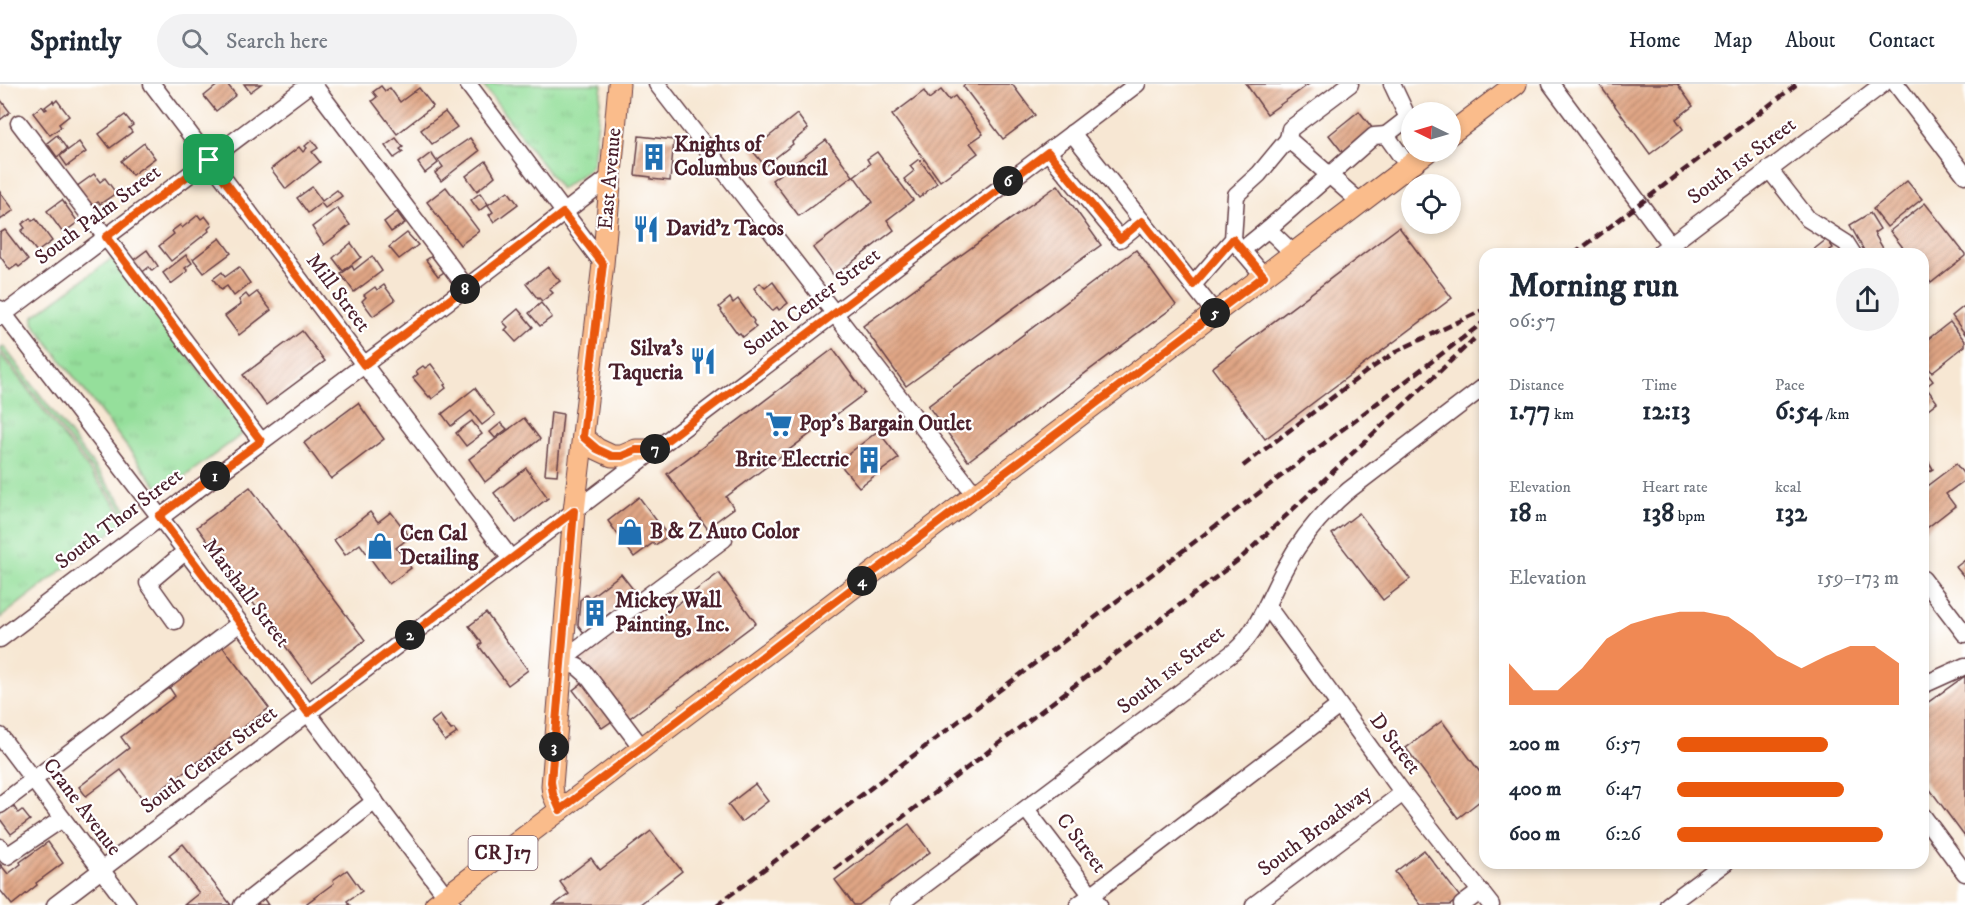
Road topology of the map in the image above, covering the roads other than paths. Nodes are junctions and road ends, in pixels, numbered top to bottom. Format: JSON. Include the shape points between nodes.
{"nodes":[{"id":1,"x":152,"y":84,"type":"edge"},
{"id":2,"x":311,"y":84,"type":"edge"},
{"id":3,"x":468,"y":84,"type":"edge"},
{"id":4,"x":619,"y":84,"type":"edge"},
{"id":5,"x":657,"y":84,"type":"edge"},
{"id":6,"x":1137,"y":84,"type":"edge"},
{"id":7,"x":1350,"y":84,"type":"edge"},
{"id":8,"x":1392,"y":84,"type":"edge"},
{"id":9,"x":1516,"y":84,"type":"edge"},
{"id":10,"x":1551,"y":84,"type":"edge"},
{"id":11,"x":1883,"y":84,"type":"edge"},
{"id":12,"x":1896,"y":84,"type":"edge"},
{"id":13,"x":19,"y":123,"type":"dead end"},
{"id":14,"x":1461,"y":126,"type":"edge"},
{"id":15,"x":1072,"y":133,"type":"junction"},
{"id":16,"x":1386,"y":135,"type":"junction"},
{"id":17,"x":1288,"y":139,"type":"junction"},
{"id":18,"x":1048,"y":152,"type":"junction"},
{"id":19,"x":209,"y":160,"type":"junction"},
{"id":20,"x":1413,"y":162,"type":"edge"},
{"id":21,"x":1408,"y":166,"type":"junction"},
{"id":22,"x":1769,"y":169,"type":"junction"},
{"id":23,"x":1106,"y":175,"type":"junction"},
{"id":24,"x":1330,"y":175,"type":"junction"},
{"id":25,"x":1965,"y":175,"type":"edge"},
{"id":26,"x":611,"y":176,"type":"junction"},
{"id":27,"x":1082,"y":193,"type":"junction"},
{"id":28,"x":1360,"y":202,"type":"junction"},
{"id":29,"x":563,"y":213,"type":"junction"},
{"id":30,"x":1142,"y":221,"type":"junction"},
{"id":31,"x":1268,"y":229,"type":"junction"},
{"id":32,"x":106,"y":237,"type":"junction"},
{"id":33,"x":1238,"y":244,"type":"junction"},
{"id":34,"x":1667,"y":248,"type":"edge"},
{"id":35,"x":1670,"y":248,"type":"edge"},
{"id":36,"x":1849,"y":248,"type":"edge"},
{"id":37,"x":1293,"y":253,"type":"junction"},
{"id":38,"x":603,"y":264,"type":"junction"},
{"id":39,"x":1264,"y":276,"type":"junction"},
{"id":40,"x":1193,"y":285,"type":"junction"},
{"id":41,"x":466,"y":287,"type":"junction"},
{"id":42,"x":835,"y":313,"type":"junction"},
{"id":43,"x":1215,"y":313,"type":"junction"},
{"id":44,"x":1,"y":314,"type":"edge"},
{"id":45,"x":364,"y":365,"type":"junction"},
{"id":46,"x":1479,"y":391,"type":"edge"},
{"id":47,"x":583,"y":437,"type":"junction"},
{"id":48,"x":261,"y":441,"type":"junction"},
{"id":49,"x":654,"y":450,"type":"junction"},
{"id":50,"x":975,"y":495,"type":"junction"},
{"id":51,"x":574,"y":511,"type":"junction"},
{"id":52,"x":159,"y":516,"type":"junction"},
{"id":53,"x":724,"y":539,"type":"dead end"},
{"id":54,"x":186,"y":551,"type":"junction"},
{"id":55,"x":511,"y":559,"type":"junction"},
{"id":56,"x":1929,"y":587,"type":"edge"},
{"id":57,"x":1267,"y":606,"type":"junction"},
{"id":58,"x":175,"y":621,"type":"dead end"},
{"id":59,"x":240,"y":623,"type":"junction"},
{"id":60,"x":1965,"y":634,"type":"edge"},
{"id":61,"x":0,"y":639,"type":"edge"},
{"id":62,"x":561,"y":661,"type":"junction"},
{"id":63,"x":1965,"y":666,"type":"edge"},
{"id":64,"x":1929,"y":682,"type":"edge"},
{"id":65,"x":1339,"y":706,"type":"junction"},
{"id":66,"x":308,"y":713,"type":"junction"},
{"id":67,"x":0,"y":736,"type":"edge"},
{"id":68,"x":642,"y":748,"type":"junction"},
{"id":69,"x":33,"y":780,"type":"junction"},
{"id":70,"x":1403,"y":793,"type":"junction"},
{"id":71,"x":375,"y":801,"type":"junction"},
{"id":72,"x":0,"y":805,"type":"edge"},
{"id":73,"x":1026,"y":809,"type":"junction"},
{"id":74,"x":560,"y":810,"type":"junction"},
{"id":75,"x":62,"y":819,"type":"junction"},
{"id":76,"x":1929,"y":824,"type":"edge"},
{"id":77,"x":0,"y":848,"type":"edge"},
{"id":78,"x":1717,"y":869,"type":"edge"},
{"id":79,"x":101,"y":870,"type":"junction"},
{"id":80,"x":1965,"y":873,"type":"edge"},
{"id":81,"x":1481,"y":891,"type":"junction"},
{"id":82,"x":445,"y":902,"type":"edge"},
{"id":83,"x":1090,"y":902,"type":"edge"},
{"id":84,"x":55,"y":905,"type":"edge"},
{"id":85,"x":128,"y":905,"type":"edge"},
{"id":86,"x":242,"y":905,"type":"edge"},
{"id":87,"x":898,"y":905,"type":"edge"},
{"id":88,"x":1254,"y":905,"type":"edge"},
{"id":89,"x":1462,"y":905,"type":"edge"},
{"id":90,"x":1491,"y":905,"type":"edge"},
{"id":91,"x":1668,"y":905,"type":"edge"}],
"edges":[{"from":1,"to":19,"type":"street","name":"Mill Street"},
{"from":2,"to":19,"type":"street","name":"South Palm Street"},
{"from":2,"to":41,"type":"street"},
{"from":3,"to":29,"type":"street"},
{"from":4,"to":26,"type":"main road","name":"East Avenue"},
{"from":5,"to":42,"type":"street"},
{"from":6,"to":15,"type":"street","name":"South Center Street"},
{"from":7,"to":17,"type":"street","via":[[1290,129]]},
{"from":8,"to":16,"type":"street","via":[[1408,118]]},
{"from":9,"to":14,"type":"main road"},
{"from":10,"to":34,"type":"street"},
{"from":11,"to":22,"type":"street","name":"South 1st Street"},
{"from":12,"to":25,"type":"street"},
{"from":13,"to":32,"type":"street"},
{"from":15,"to":18,"type":"street","name":"South Center Street"},
{"from":15,"to":23,"type":"street"},
{"from":16,"to":21,"type":"street"},
{"from":16,"to":24,"type":"street","via":[[1374,136]]},
{"from":17,"to":24,"type":"street"},
{"from":17,"to":33,"type":"street","via":[[1236,195]]},
{"from":18,"to":27,"type":"street"},
{"from":18,"to":42,"type":"street","name":"South Center Street"},
{"from":19,"to":32,"type":"street","name":"South Palm Street"},
{"from":19,"to":45,"type":"street","name":"Mill Street"},
{"from":20,"to":21,"type":"main road"},
{"from":21,"to":28,"type":"main road"},
{"from":22,"to":35,"type":"street","name":"South 1st Street"},
{"from":22,"to":36,"type":"street","via":[[1808,219]]},
{"from":23,"to":27,"type":"street"},
{"from":23,"to":30,"type":"street"},
{"from":24,"to":28,"type":"street"},
{"from":24,"to":31,"type":"street"},
{"from":26,"to":29,"type":"street","name":"South Thor Street"},
{"from":26,"to":38,"type":"main road","name":"East Avenue"},
{"from":27,"to":30,"type":"street","via":[[1120,239]]},
{"from":28,"to":37,"type":"main road"},
{"from":29,"to":38,"type":"street"},
{"from":29,"to":41,"type":"street","name":"South Thor Street"},
{"from":30,"to":40,"type":"street"},
{"from":31,"to":33,"type":"street"},
{"from":31,"to":37,"type":"street"},
{"from":32,"to":44,"type":"street","name":"South Palm Street"},
{"from":32,"to":48,"type":"street"},
{"from":33,"to":39,"type":"street"},
{"from":33,"to":40,"type":"street"},
{"from":37,"to":39,"type":"main road"},
{"from":38,"to":47,"type":"main road","name":"East Avenue"},
{"from":39,"to":43,"type":"main road"},
{"from":40,"to":43,"type":"street"},
{"from":41,"to":45,"type":"street","name":"South Thor Street"},
{"from":42,"to":49,"type":"street","name":"South Center Street"},
{"from":42,"to":50,"type":"street"},
{"from":43,"to":50,"type":"main road"},
{"from":44,"to":52,"type":"street","name":"Marshall Street"},
{"from":45,"to":48,"type":"street","name":"South Thor Street"},
{"from":45,"to":55,"type":"street","name":"Mill Street"},
{"from":46,"to":57,"type":"street","name":"South 1st Street","via":[[1330,506],[1295,550]]},
{"from":47,"to":49,"type":"main road","via":[[612,456]]},
{"from":47,"to":51,"type":"main road","name":"East Avenue"},
{"from":48,"to":52,"type":"street","name":"South Thor Street"},
{"from":49,"to":51,"type":"street","name":"South Center Street"},
{"from":50,"to":68,"type":"main road"},
{"from":51,"to":55,"type":"street","name":"South Center Street"},
{"from":51,"to":62,"type":"main road","name":"East Avenue"},
{"from":52,"to":54,"type":"street","name":"Marshall Street"},
{"from":52,"to":61,"type":"street","name":"South Thor Street"},
{"from":53,"to":62,"type":"street"},
{"from":54,"to":58,"type":"street","via":[[148,583]]},
{"from":54,"to":59,"type":"street","name":"Marshall Street"},
{"from":55,"to":66,"type":"street","name":"South Center Street"},
{"from":56,"to":60,"type":"street"},
{"from":57,"to":65,"type":"street","name":"D Street"},
{"from":57,"to":73,"type":"street","name":"South 1st Street","via":[[1251,634],[1235,651]]},
{"from":59,"to":66,"type":"street","name":"Marshall Street"},
{"from":59,"to":69,"type":"street"},
{"from":62,"to":68,"type":"street","via":[[586,674]]},
{"from":62,"to":74,"type":"main road","name":"East Avenue","via":[[551,782]]},
{"from":63,"to":64,"type":"street"},
{"from":65,"to":70,"type":"street","name":"D Street"},
{"from":65,"to":83,"type":"street"},
{"from":66,"to":71,"type":"street","name":"Marshall Street"},
{"from":66,"to":79,"type":"street","name":"South Center Street"},
{"from":67,"to":69,"type":"street","name":"Crane Avenue"},
{"from":68,"to":74,"type":"main road"},
{"from":69,"to":72,"type":"street"},
{"from":69,"to":75,"type":"street","name":"Crane Avenue"},
{"from":70,"to":81,"type":"street","name":"D Street"},
{"from":70,"to":88,"type":"street","name":"South Broadway"},
{"from":71,"to":82,"type":"street","name":"Marshall Street"},
{"from":71,"to":86,"type":"street"},
{"from":73,"to":83,"type":"street","name":"C Street"},
{"from":73,"to":87,"type":"street","name":"South 1st Street"},
{"from":74,"to":82,"type":"main road","number":"CR J17"},
{"from":75,"to":77,"type":"street","via":[[7,856]]},
{"from":75,"to":79,"type":"street","name":"Crane Avenue"},
{"from":76,"to":80,"type":"street"},
{"from":78,"to":91,"type":"street"},
{"from":79,"to":84,"type":"street","name":"South Center Street"},
{"from":79,"to":85,"type":"street","name":"Crane Avenue"},
{"from":81,"to":89,"type":"street"},
{"from":81,"to":90,"type":"street","name":"D Street"}]}
